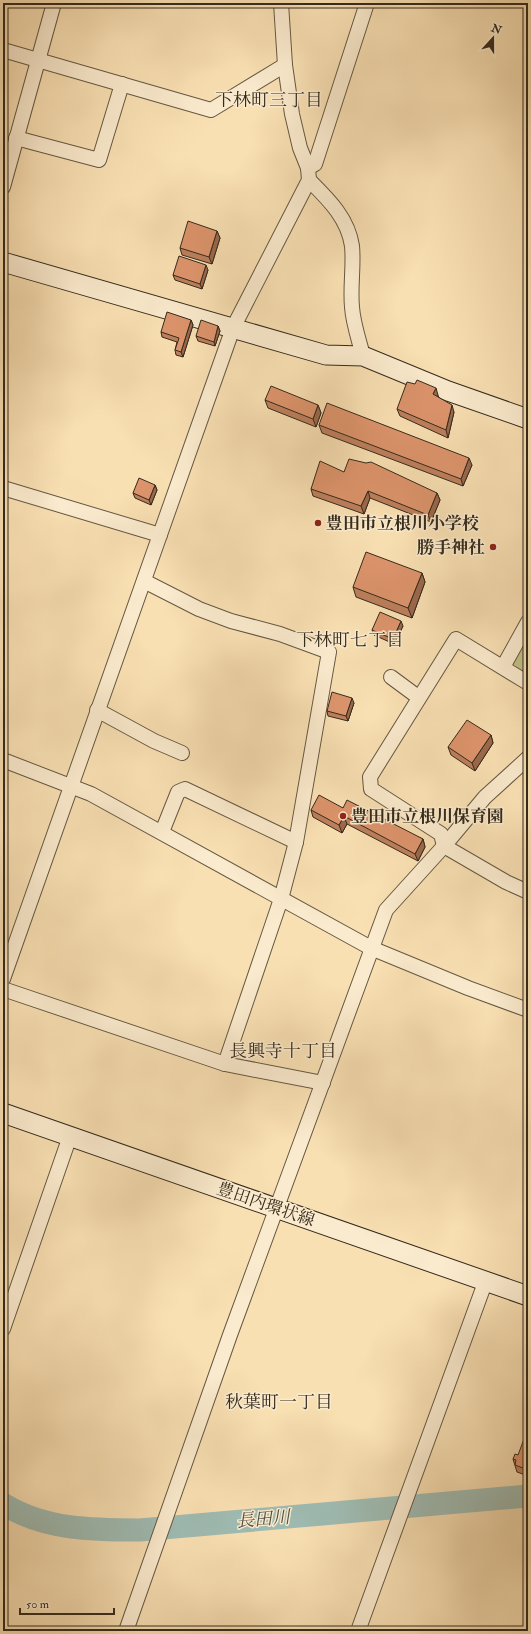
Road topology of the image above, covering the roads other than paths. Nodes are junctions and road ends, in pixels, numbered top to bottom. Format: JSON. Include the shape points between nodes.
{"nodes":[{"id":1,"x":54,"y":3,"type":"edge"},
{"id":2,"x":281,"y":3,"type":"edge"},
{"id":3,"x":367,"y":3,"type":"edge"},
{"id":4,"x":3,"y":50,"type":"edge"},
{"id":5,"x":38,"y":59,"type":"junction"},
{"id":6,"x":285,"y":65,"type":"junction"},
{"id":7,"x":122,"y":84,"type":"junction"},
{"id":8,"x":16,"y":138,"type":"junction"},
{"id":9,"x":309,"y":174,"type":"junction"},
{"id":10,"x":3,"y":187,"type":"edge"},
{"id":11,"x":3,"y":262,"type":"edge"},
{"id":12,"x":233,"y":328,"type":"junction"},
{"id":13,"x":362,"y":356,"type":"junction"},
{"id":14,"x":528,"y":419,"type":"edge"},
{"id":15,"x":3,"y":488,"type":"edge"},
{"id":16,"x":160,"y":535,"type":"junction"},
{"id":17,"x":144,"y":581,"type":"junction"},
{"id":18,"x":528,"y":622,"type":"edge"},
{"id":19,"x":503,"y":667,"type":"junction"},
{"id":20,"x":391,"y":677,"type":"dead end"},
{"id":21,"x":528,"y":683,"type":"edge"},
{"id":22,"x":418,"y":697,"type":"junction"},
{"id":23,"x":97,"y":710,"type":"junction"},
{"id":24,"x":182,"y":753,"type":"dead end"},
{"id":25,"x":528,"y":758,"type":"edge"},
{"id":26,"x":3,"y":760,"type":"edge"},
{"id":27,"x":72,"y":786,"type":"junction"},
{"id":28,"x":162,"y":832,"type":"junction"},
{"id":29,"x":296,"y":842,"type":"junction"},
{"id":30,"x":444,"y":846,"type":"junction"},
{"id":31,"x":528,"y":892,"type":"edge"},
{"id":32,"x":281,"y":899,"type":"junction"},
{"id":33,"x":371,"y":948,"type":"junction"},
{"id":34,"x":3,"y":979,"type":"edge"},
{"id":35,"x":3,"y":989,"type":"edge"},
{"id":36,"x":528,"y":1010,"type":"edge"},
{"id":37,"x":225,"y":1064,"type":"junction"},
{"id":38,"x":323,"y":1083,"type":"junction"},
{"id":39,"x":3,"y":1113,"type":"edge"},
{"id":40,"x":70,"y":1136,"type":"junction"},
{"id":41,"x":278,"y":1208,"type":"junction"},
{"id":42,"x":486,"y":1280,"type":"junction"},
{"id":43,"x":528,"y":1296,"type":"edge"},
{"id":44,"x":3,"y":1329,"type":"edge"},
{"id":45,"x":126,"y":1631,"type":"edge"},
{"id":46,"x":358,"y":1631,"type":"edge"}],
"edges":[{"from":1,"to":5,"type":"street"},
{"from":2,"to":6,"type":"street"},
{"from":3,"to":9,"type":"street","via":[[315,164]]},
{"from":4,"to":5,"type":"street"},
{"from":5,"to":7,"type":"street"},
{"from":5,"to":8,"type":"street"},
{"from":6,"to":7,"type":"street","via":[[211,110]]},
{"from":6,"to":9,"type":"street","via":[[300,148]]},
{"from":7,"to":8,"type":"street","via":[[99,160]]},
{"from":8,"to":10,"type":"street"},
{"from":9,"to":12,"type":"street"},
{"from":9,"to":13,"type":"street","via":[[344,220],[349,234],[352,246],[352,310]]},
{"from":11,"to":12,"type":"street"},
{"from":12,"to":13,"type":"street","via":[[326,356]]},
{"from":12,"to":16,"type":"street"},
{"from":13,"to":14,"type":"street","via":[[448,391]]},
{"from":15,"to":16,"type":"street"},
{"from":16,"to":17,"type":"street"},
{"from":17,"to":23,"type":"street"},
{"from":17,"to":29,"type":"street","via":[[200,609],[231,621],[280,634],[329,652]]},
{"from":18,"to":19,"type":"street"},
{"from":19,"to":21,"type":"street"},
{"from":19,"to":22,"type":"street","via":[[456,639]]},
{"from":20,"to":22,"type":"street"},
{"from":22,"to":30,"type":"street","via":[[370,777],[371,789],[441,834]]},
{"from":23,"to":24,"type":"street","via":[[154,742]]},
{"from":23,"to":27,"type":"street"},
{"from":25,"to":30,"type":"street","via":[[485,797]]},
{"from":26,"to":27,"type":"street"},
{"from":27,"to":28,"type":"street"},
{"from":27,"to":34,"type":"street"},
{"from":28,"to":29,"type":"street","via":[[178,792],[185,789]]},
{"from":28,"to":32,"type":"street"},
{"from":29,"to":32,"type":"street"},
{"from":30,"to":31,"type":"street"},
{"from":30,"to":33,"type":"street","via":[[386,910]]},
{"from":32,"to":33,"type":"street"},
{"from":32,"to":37,"type":"street"},
{"from":33,"to":36,"type":"street"},
{"from":33,"to":38,"type":"street"},
{"from":35,"to":37,"type":"street"},
{"from":37,"to":38,"type":"street"},
{"from":38,"to":41,"type":"street"},
{"from":39,"to":40,"type":"street","name":"豊田内環状線"},
{"from":40,"to":41,"type":"street","name":"豊田内環状線"},
{"from":40,"to":44,"type":"street"},
{"from":41,"to":42,"type":"street","name":"豊田内環状線"},
{"from":41,"to":45,"type":"street"},
{"from":42,"to":43,"type":"street","name":"豊田内環状線"},
{"from":42,"to":46,"type":"street"}]}
